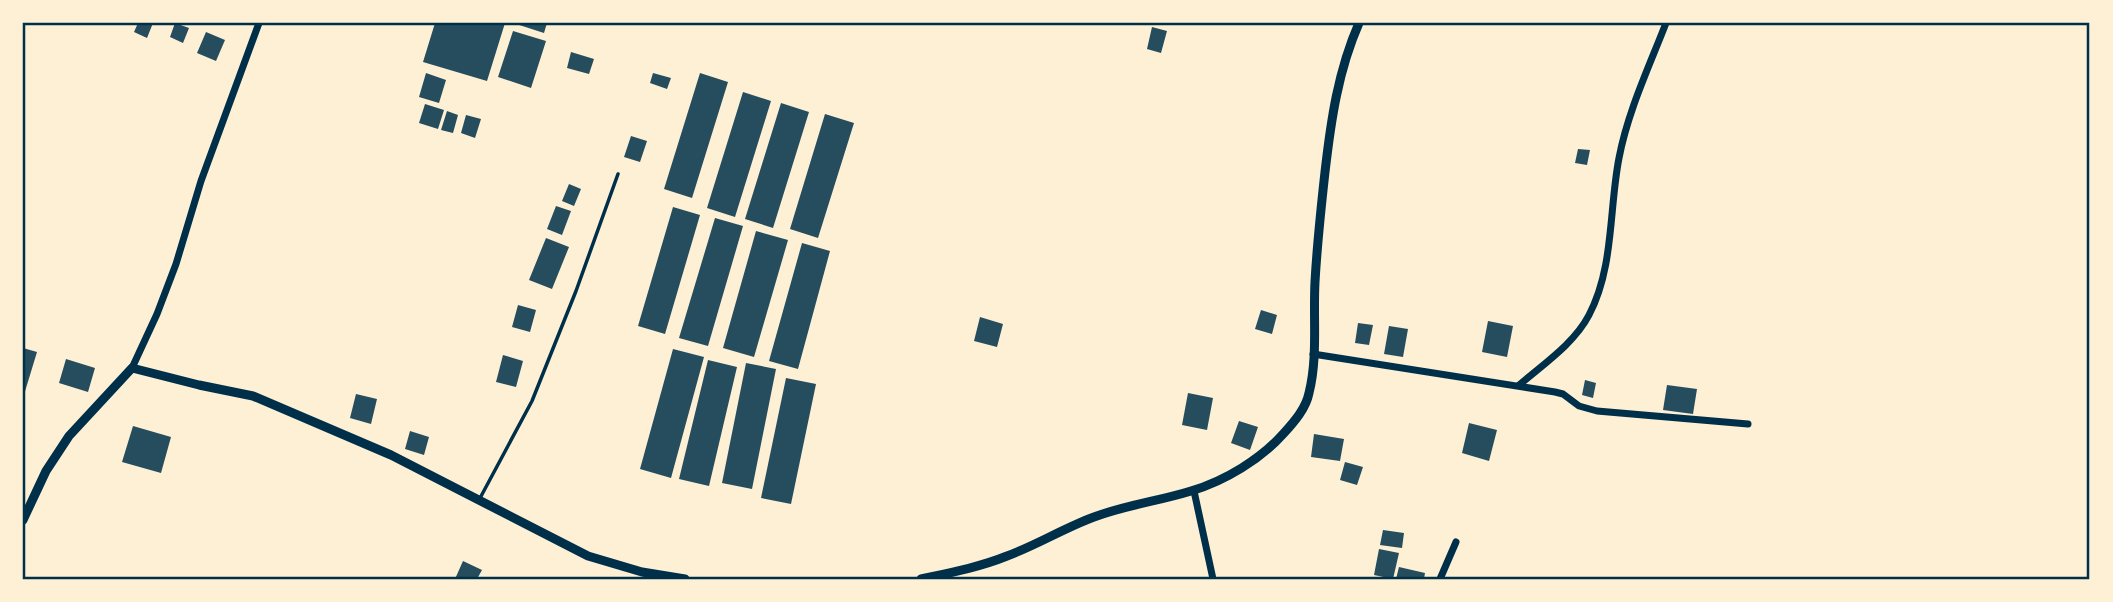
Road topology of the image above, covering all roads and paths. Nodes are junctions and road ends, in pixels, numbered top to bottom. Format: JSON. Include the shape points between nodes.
{"nodes":[{"id":1,"x":259,"y":23,"type":"edge"},
{"id":2,"x":1359,"y":23,"type":"edge"},
{"id":3,"x":1666,"y":23,"type":"edge"},
{"id":4,"x":618,"y":174,"type":"dead end"},
{"id":5,"x":1313,"y":354,"type":"junction"},
{"id":6,"x":132,"y":368,"type":"junction"},
{"id":7,"x":1518,"y":386,"type":"junction"},
{"id":8,"x":1748,"y":424,"type":"dead end"},
{"id":9,"x":1194,"y":491,"type":"junction"},
{"id":10,"x":479,"y":501,"type":"junction"},
{"id":11,"x":23,"y":520,"type":"edge"},
{"id":12,"x":1456,"y":542,"type":"dead end"},
{"id":13,"x":685,"y":579,"type":"edge"},
{"id":14,"x":920,"y":579,"type":"edge"},
{"id":15,"x":1213,"y":579,"type":"edge"},
{"id":16,"x":1440,"y":579,"type":"edge"}],
"edges":[{"from":1,"to":6,"type":"street","via":[[171,276]]},
{"from":2,"to":5,"type":"street","via":[[1340,74],[1332,113],[1315,283]]},
{"from":3,"to":7,"type":"street","via":[[1627,125],[1613,188],[1606,259],[1594,303],[1578,330]]},
{"from":4,"to":10,"type":"lane","via":[[532,401]]},
{"from":5,"to":7,"type":"street"},
{"from":5,"to":9,"type":"street","via":[[1309,394],[1290,426],[1243,467]]},
{"from":6,"to":10,"type":"street","via":[[253,396],[391,455]]},
{"from":6,"to":11,"type":"street","via":[[69,436]]},
{"from":7,"to":8,"type":"street","via":[[1559,393],[1597,411]]},
{"from":9,"to":14,"type":"street","via":[[1097,516],[1007,556]]},
{"from":9,"to":15,"type":"street"},
{"from":10,"to":13,"type":"street","via":[[588,556]]},
{"from":12,"to":16,"type":"street"}]}
